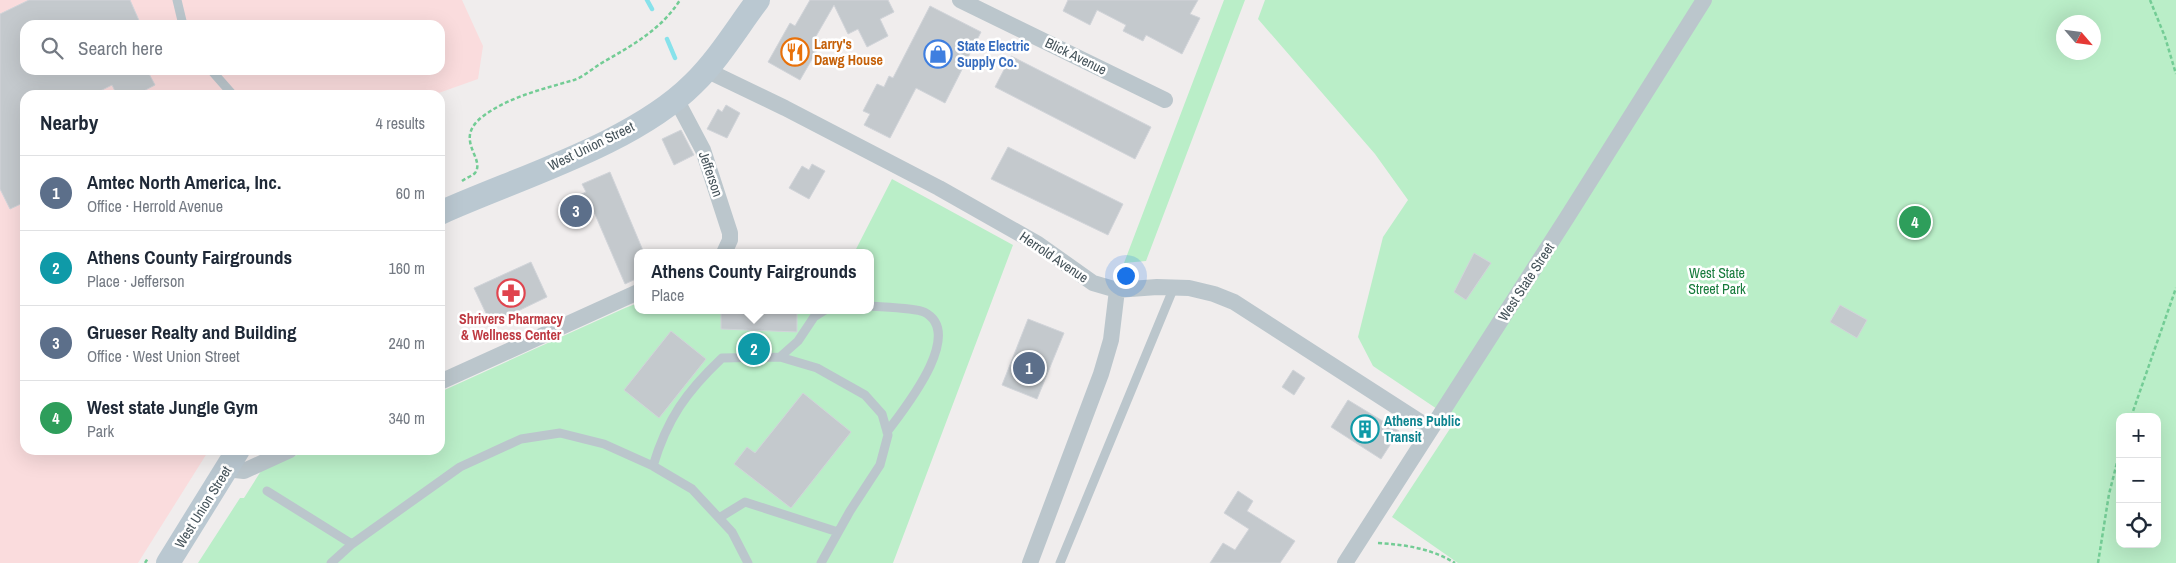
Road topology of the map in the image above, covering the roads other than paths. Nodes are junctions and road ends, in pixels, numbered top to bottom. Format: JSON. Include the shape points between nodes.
{"nodes":[{"id":1,"x":177,"y":0,"type":"edge"},
{"id":2,"x":758,"y":0,"type":"edge"},
{"id":3,"x":960,"y":0,"type":"edge"},
{"id":4,"x":1704,"y":0,"type":"edge"},
{"id":5,"x":182,"y":20,"type":"edge"},
{"id":6,"x":706,"y":70,"type":"junction"},
{"id":7,"x":215,"y":75,"type":"edge"},
{"id":8,"x":229,"y":90,"type":"edge"},
{"id":9,"x":676,"y":99,"type":"junction"},
{"id":10,"x":1165,"y":100,"type":"dead end"},
{"id":11,"x":445,"y":211,"type":"edge"},
{"id":12,"x":726,"y":249,"type":"edge"},
{"id":13,"x":1174,"y":287,"type":"junction"},
{"id":14,"x":1117,"y":290,"type":"junction"},
{"id":15,"x":634,"y":294,"type":"edge"},
{"id":16,"x":874,"y":306,"type":"edge"},
{"id":17,"x":819,"y":314,"type":"edge"},
{"id":18,"x":780,"y":357,"type":"junction"},
{"id":19,"x":445,"y":380,"type":"edge"},
{"id":20,"x":1431,"y":429,"type":"junction"},
{"id":21,"x":887,"y":432,"type":"junction"},
{"id":22,"x":279,"y":455,"type":"edge"},
{"id":23,"x":232,"y":460,"type":"edge"},
{"id":24,"x":653,"y":466,"type":"junction"},
{"id":25,"x":267,"y":491,"type":"dead end"},
{"id":26,"x":720,"y":518,"type":"junction"},
{"id":27,"x":838,"y":532,"type":"junction"},
{"id":28,"x":352,"y":544,"type":"junction"},
{"id":29,"x":168,"y":563,"type":"edge"},
{"id":30,"x":331,"y":563,"type":"edge"},
{"id":31,"x":748,"y":563,"type":"edge"},
{"id":32,"x":822,"y":563,"type":"edge"},
{"id":33,"x":1030,"y":563,"type":"edge"},
{"id":34,"x":1060,"y":563,"type":"edge"},
{"id":35,"x":1345,"y":563,"type":"edge"}],
"edges":[{"from":1,"to":5,"type":"lane"},
{"from":2,"to":6,"type":"main road","name":"West Union Street"},
{"from":3,"to":10,"type":"street","name":"Blick Avenue"},
{"from":4,"to":20,"type":"street","name":"West State Street"},
{"from":6,"to":9,"type":"main road","name":"West Union Street"},
{"from":6,"to":14,"type":"street","name":"Herrold Avenue","via":[[939,188],[1038,244],[1093,283]]},
{"from":7,"to":8,"type":"lane"},
{"from":9,"to":11,"type":"main road","name":"West Union Street","via":[[611,140]]},
{"from":9,"to":12,"type":"street","name":"Jefferson","via":[[703,150],[714,180],[730,233]]},
{"from":13,"to":14,"type":"street","name":"Herrold Avenue"},
{"from":13,"to":20,"type":"street","name":"Herrold Avenue","via":[[1202,290],[1234,302]]},
{"from":13,"to":34,"type":"lane"},
{"from":14,"to":33,"type":"street","via":[[1111,340],[1102,374]]},
{"from":15,"to":19,"type":"street"},
{"from":16,"to":21,"type":"lane","via":[[924,311],[935,321],[940,337],[936,356]]},
{"from":17,"to":18,"type":"lane","via":[[798,342]]},
{"from":18,"to":21,"type":"lane","via":[[817,368],[865,395],[882,414]]},
{"from":18,"to":24,"type":"lane","via":[[722,358],[698,381],[671,419],[662,435]]},
{"from":20,"to":35,"type":"street","name":"West State Street"},
{"from":21,"to":27,"type":"lane","via":[[880,465]]},
{"from":22,"to":23,"type":"street","via":[[244,471]]},
{"from":23,"to":29,"type":"main road","name":"West Union Street"},
{"from":24,"to":26,"type":"lane","via":[[692,489]]},
{"from":24,"to":28,"type":"lane","via":[[604,444],[560,433],[521,439],[460,467]]},
{"from":25,"to":28,"type":"lane"},
{"from":26,"to":27,"type":"lane","via":[[745,502]]},
{"from":26,"to":31,"type":"lane","via":[[732,532]]},
{"from":27,"to":32,"type":"lane"},
{"from":28,"to":30,"type":"lane"}]}
